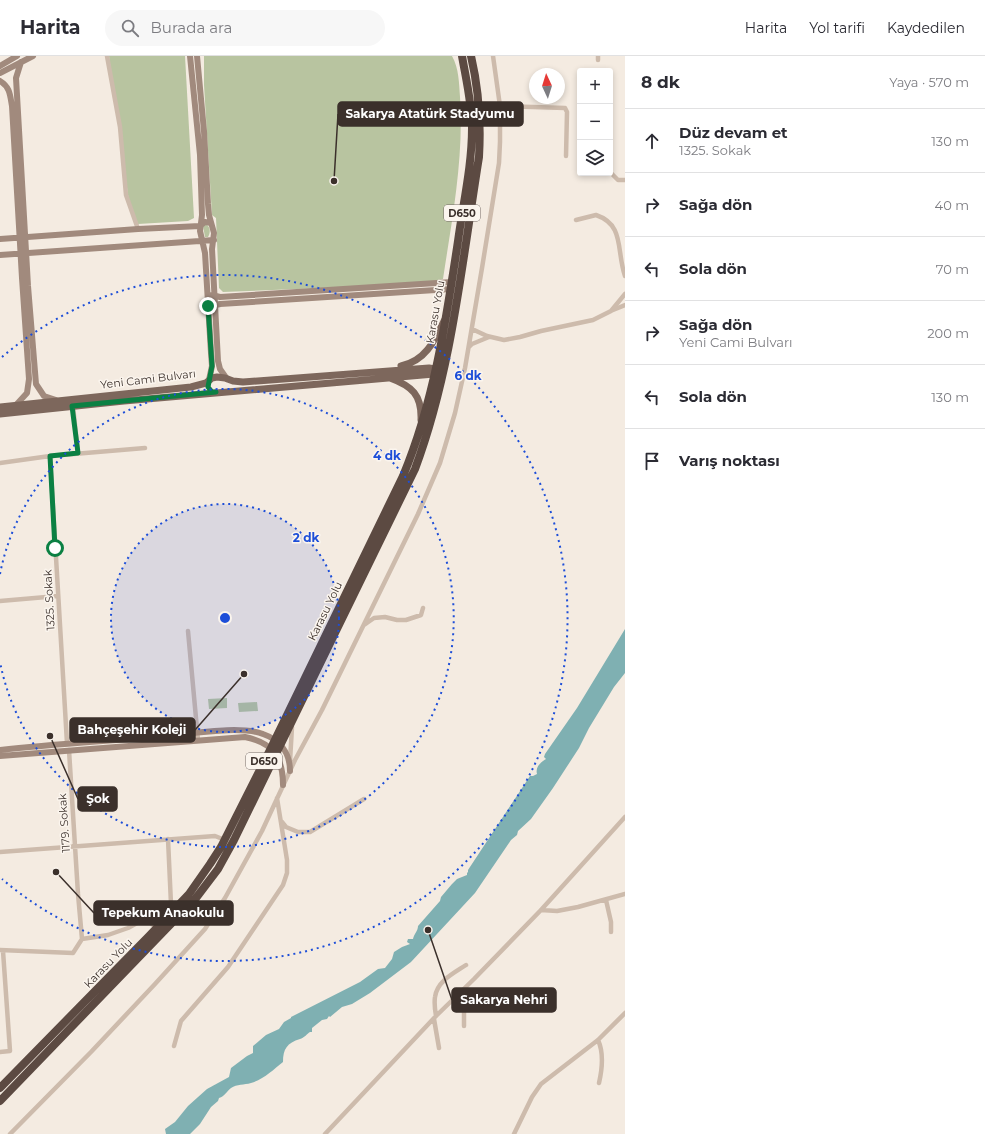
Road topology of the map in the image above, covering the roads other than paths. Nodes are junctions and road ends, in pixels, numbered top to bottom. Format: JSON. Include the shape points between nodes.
{"nodes":[{"id":1,"x":16,"y":56,"type":"edge"},
{"id":2,"x":33,"y":56,"type":"edge"},
{"id":3,"x":107,"y":56,"type":"edge"},
{"id":4,"x":190,"y":56,"type":"edge"},
{"id":5,"x":197,"y":56,"type":"edge"},
{"id":6,"x":462,"y":56,"type":"edge"},
{"id":7,"x":472,"y":56,"type":"edge"},
{"id":8,"x":493,"y":56,"type":"edge"},
{"id":9,"x":21,"y":62,"type":"junction"},
{"id":10,"x":0,"y":66,"type":"edge"},
{"id":11,"x":0,"y":74,"type":"edge"},
{"id":12,"x":0,"y":81,"type":"edge"},
{"id":13,"x":500,"y":106,"type":"junction"},
{"id":14,"x":566,"y":156,"type":"dead end"},
{"id":15,"x":613,"y":175,"type":"edge"},
{"id":16,"x":625,"y":180,"type":"edge"},
{"id":17,"x":576,"y":220,"type":"dead end"},
{"id":18,"x":212,"y":223,"type":"junction"},
{"id":19,"x":200,"y":226,"type":"junction"},
{"id":20,"x":138,"y":229,"type":"junction"},
{"id":21,"x":22,"y":238,"type":"junction"},
{"id":22,"x":0,"y":239,"type":"edge"},
{"id":23,"x":214,"y":240,"type":"junction"},
{"id":24,"x":201,"y":241,"type":"junction"},
{"id":25,"x":23,"y":253,"type":"junction"},
{"id":26,"x":0,"y":255,"type":"edge"},
{"id":27,"x":625,"y":276,"type":"edge"},
{"id":28,"x":451,"y":285,"type":"junction"},
{"id":29,"x":625,"y":294,"type":"edge"},
{"id":30,"x":211,"y":295,"type":"junction"},
{"id":31,"x":625,"y":305,"type":"edge"},
{"id":32,"x":212,"y":306,"type":"junction"},
{"id":33,"x":611,"y":311,"type":"junction"},
{"id":34,"x":447,"y":314,"type":"junction"},
{"id":35,"x":472,"y":329,"type":"junction"},
{"id":36,"x":489,"y":336,"type":"junction"},
{"id":37,"x":468,"y":348,"type":"junction"},
{"id":38,"x":381,"y":371,"type":"junction"},
{"id":39,"x":438,"y":373,"type":"junction"},
{"id":40,"x":386,"y":377,"type":"junction"},
{"id":41,"x":227,"y":379,"type":"junction"},
{"id":42,"x":209,"y":380,"type":"junction"},
{"id":43,"x":219,"y":392,"type":"junction"},
{"id":44,"x":56,"y":400,"type":"junction"},
{"id":45,"x":16,"y":405,"type":"junction"},
{"id":46,"x":72,"y":406,"type":"junction"},
{"id":47,"x":0,"y":407,"type":"edge"},
{"id":48,"x":0,"y":414,"type":"edge"},
{"id":49,"x":420,"y":434,"type":"junction"},
{"id":50,"x":145,"y":448,"type":"dead end"},
{"id":51,"x":78,"y":453,"type":"junction"},
{"id":52,"x":50,"y":456,"type":"junction"},
{"id":53,"x":0,"y":463,"type":"edge"},
{"id":54,"x":58,"y":596,"type":"junction"},
{"id":55,"x":0,"y":601,"type":"edge"},
{"id":56,"x":423,"y":608,"type":"dead end"},
{"id":57,"x":363,"y":626,"type":"junction"},
{"id":58,"x":188,"y":631,"type":"dead end"},
{"id":59,"x":293,"y":720,"type":"junction"},
{"id":60,"x":197,"y":736,"type":"junction"},
{"id":61,"x":66,"y":743,"type":"junction"},
{"id":62,"x":280,"y":746,"type":"junction"},
{"id":63,"x":274,"y":747,"type":"junction"},
{"id":64,"x":0,"y":750,"type":"edge"},
{"id":65,"x":69,"y":750,"type":"junction"},
{"id":66,"x":0,"y":756,"type":"edge"},
{"id":67,"x":290,"y":761,"type":"junction"},
{"id":68,"x":290,"y":771,"type":"junction"},
{"id":69,"x":283,"y":785,"type":"junction"},
{"id":70,"x":277,"y":798,"type":"junction"},
{"id":71,"x":364,"y":799,"type":"dead end"},
{"id":72,"x":625,"y":817,"type":"edge"},
{"id":73,"x":280,"y":820,"type":"junction"},
{"id":74,"x":168,"y":839,"type":"junction"},
{"id":75,"x":224,"y":840,"type":"junction"},
{"id":76,"x":75,"y":846,"type":"junction"},
{"id":77,"x":0,"y":852,"type":"edge"},
{"id":78,"x":625,"y":894,"type":"edge"},
{"id":79,"x":606,"y":900,"type":"junction"},
{"id":80,"x":174,"y":905,"type":"junction"},
{"id":81,"x":541,"y":910,"type":"junction"},
{"id":82,"x":145,"y":919,"type":"junction"},
{"id":83,"x":157,"y":928,"type":"junction"},
{"id":84,"x":611,"y":932,"type":"dead end"},
{"id":85,"x":82,"y":939,"type":"junction"},
{"id":86,"x":2,"y":951,"type":"edge"},
{"id":87,"x":466,"y":965,"type":"dead end"},
{"id":88,"x":462,"y":991,"type":"junction"},
{"id":89,"x":625,"y":1013,"type":"edge"},
{"id":90,"x":435,"y":1018,"type":"junction"},
{"id":91,"x":464,"y":1026,"type":"dead end"},
{"id":92,"x":598,"y":1040,"type":"junction"},
{"id":93,"x":174,"y":1046,"type":"dead end"},
{"id":94,"x":439,"y":1048,"type":"dead end"},
{"id":95,"x":0,"y":1052,"type":"edge"},
{"id":96,"x":599,"y":1083,"type":"dead end"},
{"id":97,"x":0,"y":1088,"type":"edge"},
{"id":98,"x":0,"y":1101,"type":"edge"},
{"id":99,"x":10,"y":1134,"type":"edge"},
{"id":100,"x":325,"y":1134,"type":"edge"},
{"id":101,"x":514,"y":1134,"type":"edge"}],
"edges":[{"from":1,"to":10,"type":"street"},
{"from":2,"to":9,"type":"street"},
{"from":3,"to":20,"type":"street","via":[[120,127],[126,195]]},
{"from":4,"to":19,"type":"street","via":[[200,155]]},
{"from":5,"to":18,"type":"street","via":[[208,204]]},
{"from":6,"to":28,"type":"highway","name":"Karasu Yolu","number":"D650","via":[[471,109],[472,146]]},
{"from":7,"to":39,"type":"highway","name":"Karasu Yolu","number":"D650","via":[[480,105],[479,158],[446,363]]},
{"from":8,"to":13,"type":"street"},
{"from":9,"to":11,"type":"street"},
{"from":9,"to":21,"type":"street","via":[[16,78]]},
{"from":12,"to":21,"type":"street","via":[[8,87],[12,106]]},
{"from":13,"to":14,"type":"street","via":[[565,108]]},
{"from":13,"to":35,"type":"street","via":[[498,163]]},
{"from":15,"to":16,"type":"street","via":[[618,180]]},
{"from":17,"to":27,"type":"street","via":[[596,215],[615,227]]},
{"from":18,"to":19,"type":"street","via":[[206,222]]},
{"from":18,"to":23,"type":"street"},
{"from":19,"to":20,"type":"street"},
{"from":19,"to":24,"type":"street"},
{"from":20,"to":21,"type":"street"},
{"from":21,"to":22,"type":"street"},
{"from":21,"to":25,"type":"street"},
{"from":23,"to":24,"type":"street"},
{"from":23,"to":30,"type":"street"},
{"from":24,"to":25,"type":"street"},
{"from":24,"to":30,"type":"street"},
{"from":25,"to":26,"type":"street"},
{"from":25,"to":44,"type":"street","via":[[36,384],[44,396]]},
{"from":25,"to":45,"type":"street","via":[[29,387],[25,396]]},
{"from":28,"to":30,"type":"street","via":[[220,297]]},
{"from":28,"to":32,"type":"street"},
{"from":28,"to":34,"type":"highway","name":"Karasu Yolu","number":"D650"},
{"from":29,"to":33,"type":"street"},
{"from":30,"to":32,"type":"street"},
{"from":31,"to":33,"type":"street"},
{"from":32,"to":41,"type":"street","via":[[218,361]]},
{"from":32,"to":42,"type":"street","via":[[212,366]]},
{"from":33,"to":36,"type":"street","via":[[593,320],[520,337],[504,340]]},
{"from":34,"to":38,"type":"main road","via":[[434,342],[419,359],[408,365]]},
{"from":34,"to":39,"type":"highway","name":"Karasu Yolu","number":"D650"},
{"from":35,"to":36,"type":"street"},
{"from":35,"to":37,"type":"street"},
{"from":36,"to":37,"type":"street"},
{"from":37,"to":57,"type":"street","via":[[455,413],[440,463]]},
{"from":38,"to":39,"type":"main road","name":"Yeni Cami Bulvarı","via":[[428,368]]},
{"from":38,"to":41,"type":"main road","name":"Yeni Cami Bulvarı","via":[[243,382]]},
{"from":39,"to":40,"type":"main road","name":"Yeni Cami Bulvarı"},
{"from":39,"to":49,"type":"highway","name":"Karasu Yolu","number":"D650"},
{"from":39,"to":59,"type":"highway","via":[[425,441],[415,469]]},
{"from":40,"to":43,"type":"main road","name":"Yeni Cami Bulvarı"},
{"from":40,"to":49,"type":"main road","via":[[408,386],[419,399],[422,408]]},
{"from":41,"to":42,"type":"main road","name":"Yeni Cami Bulvarı","via":[[217,377]]},
{"from":41,"to":43,"type":"main road","via":[[227,385]]},
{"from":42,"to":43,"type":"main road","via":[[208,387],[212,392]]},
{"from":42,"to":44,"type":"main road","name":"Yeni Cami Bulvarı","via":[[191,387]]},
{"from":43,"to":46,"type":"main road","name":"Yeni Cami Bulvarı"},
{"from":44,"to":45,"type":"main road","name":"Yeni Cami Bulvarı"},
{"from":45,"to":47,"type":"main road","name":"Yeni Cami Bulvarı"},
{"from":46,"to":48,"type":"main road","name":"Yeni Cami Bulvarı"},
{"from":46,"to":51,"type":"street"},
{"from":49,"to":63,"type":"highway","name":"Karasu Yolu","number":"D650","via":[[394,497]]},
{"from":50,"to":51,"type":"street"},
{"from":51,"to":52,"type":"street"},
{"from":52,"to":53,"type":"street"},
{"from":52,"to":54,"type":"street","name":"1325. Sokak"},
{"from":54,"to":55,"type":"street"},
{"from":54,"to":61,"type":"street","name":"1325. Sokak"},
{"from":56,"to":57,"type":"street","via":[[421,615],[406,620],[374,618]]},
{"from":57,"to":68,"type":"street"},
{"from":58,"to":60,"type":"street"},
{"from":59,"to":62,"type":"highway"},
{"from":59,"to":67,"type":"street"},
{"from":60,"to":61,"type":"street"},
{"from":60,"to":63,"type":"street","via":[[253,731],[264,734]]},
{"from":60,"to":65,"type":"street"},
{"from":61,"to":64,"type":"street"},
{"from":62,"to":63,"type":"highway"},
{"from":62,"to":67,"type":"street"},
{"from":63,"to":69,"type":"street","via":[[281,764]]},
{"from":63,"to":75,"type":"highway","name":"Karasu Yolu","number":"D650"},
{"from":63,"to":98,"type":"highway","via":[[234,840],[218,869],[196,898]]},
{"from":65,"to":66,"type":"street"},
{"from":65,"to":76,"type":"street","name":"1179. Sokak"},
{"from":67,"to":68,"type":"street"},
{"from":68,"to":69,"type":"street"},
{"from":69,"to":70,"type":"street"},
{"from":70,"to":73,"type":"street"},
{"from":70,"to":99,"type":"street","via":[[225,898],[204,929],[91,1052]]},
{"from":71,"to":73,"type":"street","via":[[310,832],[298,832],[286,827]]},
{"from":72,"to":81,"type":"street"},
{"from":73,"to":93,"type":"street","via":[[287,860],[287,873],[283,885],[228,967],[181,1020]]},
{"from":74,"to":75,"type":"street","via":[[215,836]]},
{"from":74,"to":76,"type":"street"},
{"from":74,"to":80,"type":"street","via":[[171,896]]},
{"from":75,"to":80,"type":"highway","name":"Karasu Yolu","number":"D650","via":[[189,894]]},
{"from":76,"to":77,"type":"street"},
{"from":76,"to":85,"type":"street","name":"1179. Sokak"},
{"from":78,"to":79,"type":"street"},
{"from":79,"to":81,"type":"street","via":[[557,911]]},
{"from":79,"to":84,"type":"street"},
{"from":80,"to":82,"type":"street","via":[[162,906]]},
{"from":80,"to":83,"type":"highway","name":"Karasu Yolu","number":"D650"},
{"from":81,"to":88,"type":"street"},
{"from":82,"to":83,"type":"street"},
{"from":82,"to":85,"type":"street","via":[[108,935]]},
{"from":83,"to":97,"type":"highway","name":"Karasu Yolu","number":"D650"},
{"from":85,"to":86,"type":"street","via":[[73,953]]},
{"from":86,"to":95,"type":"street","via":[[10,1051]]},
{"from":87,"to":90,"type":"street","via":[[437,987],[434,997]]},
{"from":88,"to":90,"type":"street"},
{"from":88,"to":91,"type":"street"},
{"from":89,"to":92,"type":"street"},
{"from":90,"to":94,"type":"street"},
{"from":90,"to":100,"type":"street"},
{"from":92,"to":96,"type":"street","via":[[602,1073]]},
{"from":92,"to":101,"type":"street","via":[[541,1084]]}]}
